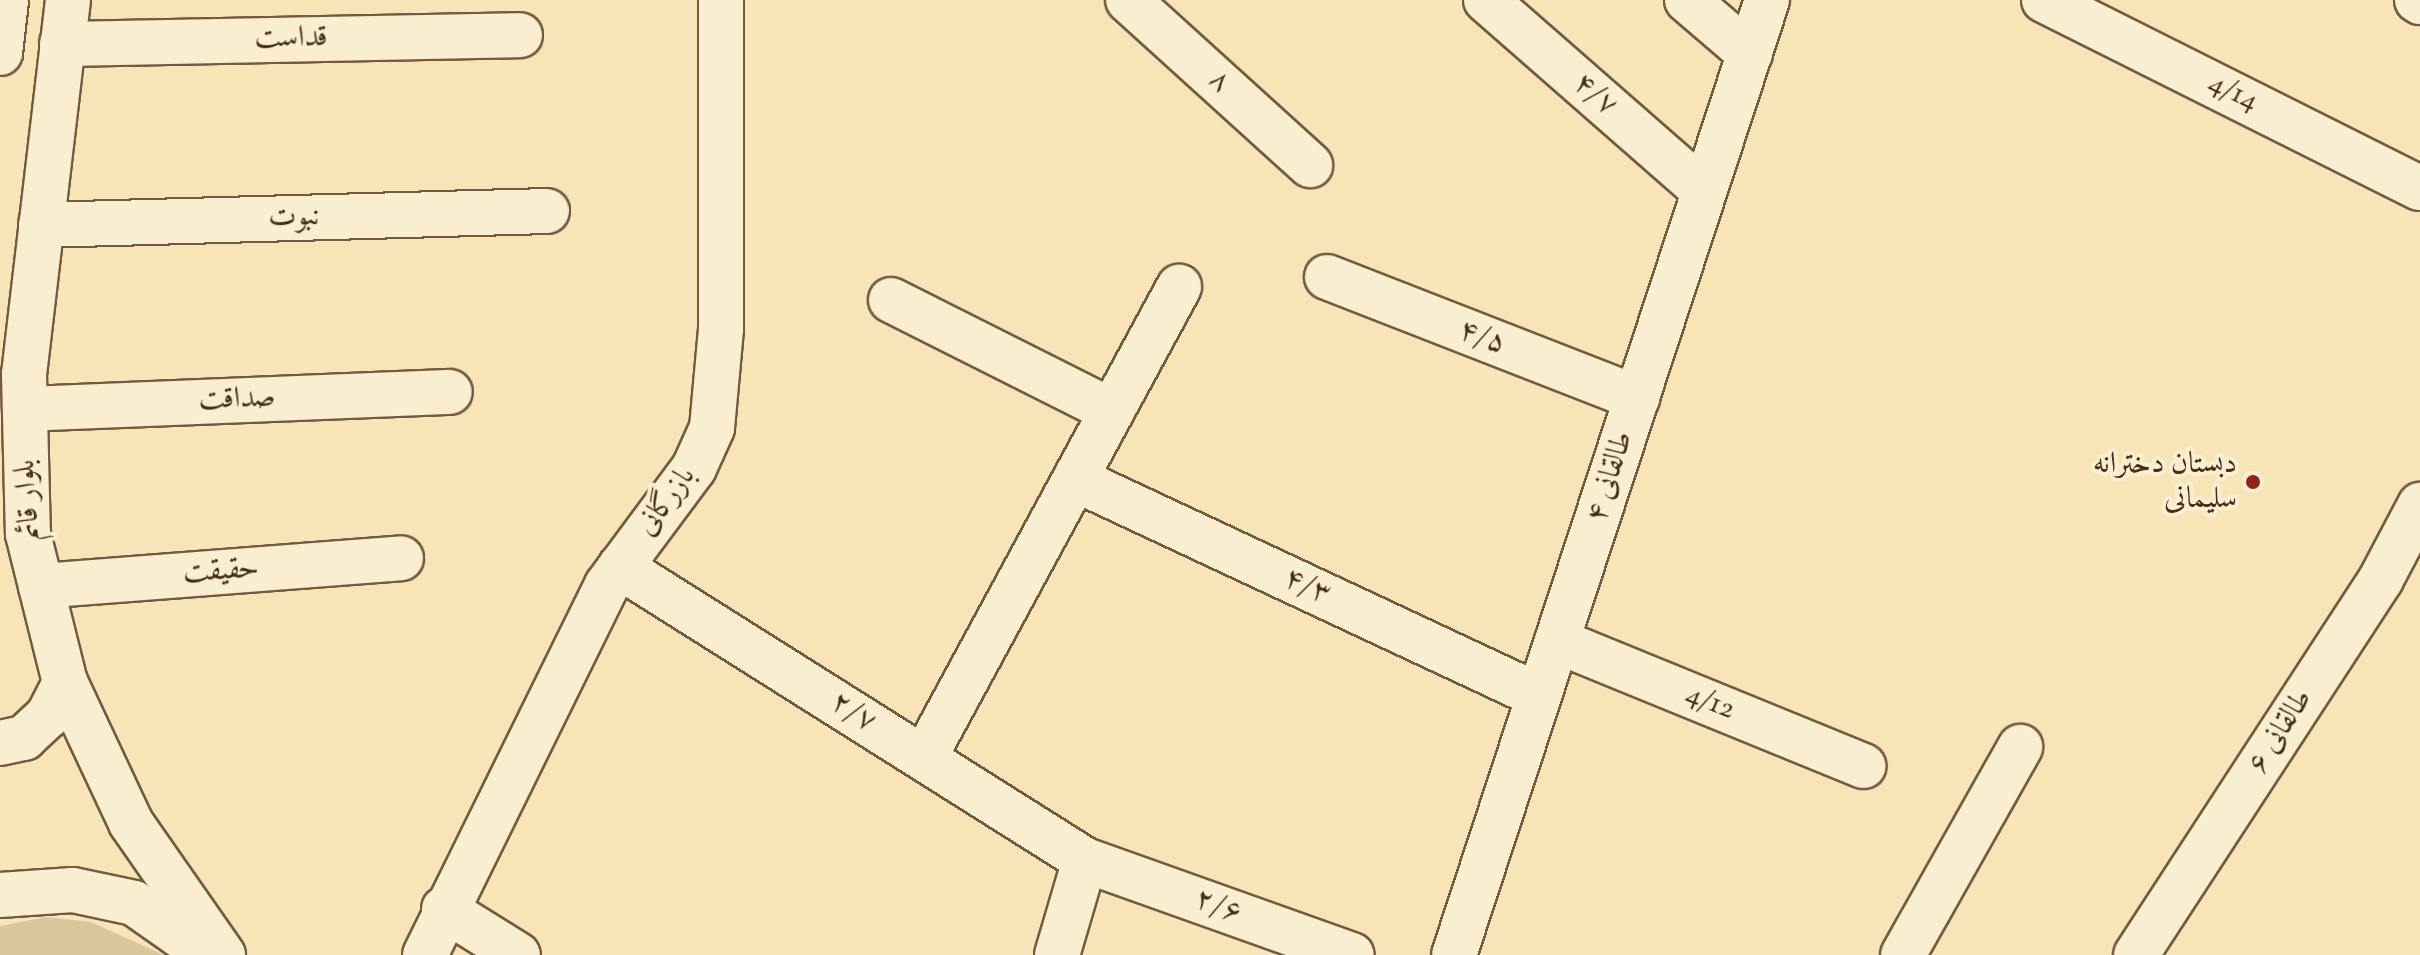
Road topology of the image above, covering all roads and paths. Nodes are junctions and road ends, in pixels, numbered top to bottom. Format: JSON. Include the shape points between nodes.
{"nodes":[{"id":1,"x":6,"y":0,"type":"edge"},
{"id":2,"x":68,"y":0,"type":"edge"},
{"id":3,"x":721,"y":0,"type":"edge"},
{"id":4,"x":1128,"y":0,"type":"edge"},
{"id":5,"x":1486,"y":0,"type":"edge"},
{"id":6,"x":1687,"y":0,"type":"edge"},
{"id":7,"x":1767,"y":0,"type":"edge"},
{"id":8,"x":2044,"y":0,"type":"edge"},
{"id":9,"x":520,"y":35,"type":"dead end"},
{"id":10,"x":62,"y":44,"type":"junction"},
{"id":11,"x":0,"y":53,"type":"edge"},
{"id":12,"x":1750,"y":54,"type":"junction"},
{"id":13,"x":1310,"y":165,"type":"dead end"},
{"id":14,"x":2420,"y":188,"type":"edge"},
{"id":15,"x":1704,"y":191,"type":"junction"},
{"id":16,"x":547,"y":211,"type":"dead end"},
{"id":17,"x":41,"y":225,"type":"junction"},
{"id":18,"x":1327,"y":277,"type":"dead end"},
{"id":19,"x":1179,"y":287,"type":"dead end"},
{"id":20,"x":891,"y":300,"type":"dead end"},
{"id":21,"x":450,"y":392,"type":"dead end"},
{"id":22,"x":1637,"y":398,"type":"junction"},
{"id":23,"x":25,"y":409,"type":"junction"},
{"id":24,"x":1112,"y":411,"type":"junction"},
{"id":25,"x":1075,"y":479,"type":"junction"},
{"id":26,"x":2420,"y":505,"type":"edge"},
{"id":27,"x":2420,"y":546,"type":"edge"},
{"id":28,"x":401,"y":558,"type":"dead end"},
{"id":29,"x":620,"y":567,"type":"junction"},
{"id":30,"x":2381,"y":579,"type":"junction"},
{"id":31,"x":41,"y":586,"type":"junction"},
{"id":32,"x":1557,"y":641,"type":"junction"},
{"id":33,"x":65,"y":682,"type":"junction"},
{"id":34,"x":1539,"y":696,"type":"junction"},
{"id":35,"x":0,"y":743,"type":"edge"},
{"id":36,"x":2020,"y":747,"type":"dead end"},
{"id":37,"x":924,"y":758,"type":"junction"},
{"id":38,"x":1863,"y":766,"type":"dead end"},
{"id":39,"x":1085,"y":860,"type":"junction"},
{"id":40,"x":0,"y":895,"type":"edge"},
{"id":41,"x":444,"y":909,"type":"junction"},
{"id":42,"x":208,"y":955,"type":"edge"},
{"id":43,"x":223,"y":955,"type":"edge"},
{"id":44,"x":425,"y":955,"type":"edge"},
{"id":45,"x":518,"y":955,"type":"edge"},
{"id":46,"x":1057,"y":955,"type":"edge"},
{"id":47,"x":1352,"y":955,"type":"edge"},
{"id":48,"x":1454,"y":955,"type":"edge"},
{"id":49,"x":1903,"y":955,"type":"edge"},
{"id":50,"x":2136,"y":955,"type":"edge"}],
"edges":[{"from":1,"to":11,"type":"street"},
{"from":2,"to":10,"type":"street","name":"بلوار قائم"},
{"from":3,"to":29,"type":"street","name":"بازرگانی","via":[[721,329],[712,428],[694,468]]},
{"from":4,"to":13,"type":"street","name":"۸"},
{"from":5,"to":15,"type":"street","name":"۴/۷"},
{"from":6,"to":12,"type":"street"},
{"from":7,"to":12,"type":"street","name":"طالقانی ۴"},
{"from":8,"to":14,"type":"street","name":"4/14"},
{"from":9,"to":10,"type":"street","name":"قداست"},
{"from":10,"to":17,"type":"street","name":"بلوار قائم"},
{"from":12,"to":15,"type":"street","name":"طالقانی ۴"},
{"from":15,"to":22,"type":"street","name":"طالقانی ۴"},
{"from":16,"to":17,"type":"street","name":"نبوت"},
{"from":17,"to":23,"type":"street","name":"بلوار قائم","via":[[24,374]]},
{"from":18,"to":22,"type":"street","name":"۴/۵"},
{"from":19,"to":24,"type":"street"},
{"from":20,"to":24,"type":"street"},
{"from":21,"to":23,"type":"street","name":"صداقت"},
{"from":22,"to":32,"type":"street","name":"طالقانی ۴"},
{"from":23,"to":31,"type":"street","name":"بلوار قائم","via":[[28,534]]},
{"from":24,"to":25,"type":"street"},
{"from":25,"to":34,"type":"street","name":"۴/۳"},
{"from":25,"to":37,"type":"street"},
{"from":26,"to":30,"type":"street","name":"طالقانی ۶"},
{"from":27,"to":30,"type":"street"},
{"from":28,"to":31,"type":"street","name":"حقیقت"},
{"from":29,"to":37,"type":"street","name":"۲/۷"},
{"from":29,"to":41,"type":"street","name":"بازرگانی"},
{"from":30,"to":50,"type":"street","name":"طالقانی ۶"},
{"from":31,"to":33,"type":"street","name":"بلوار قائم"},
{"from":32,"to":34,"type":"street","name":"طالقانی ۴"},
{"from":32,"to":38,"type":"street","name":"4/12"},
{"from":33,"to":35,"type":"street","via":[[48,716],[24,738]]},
{"from":33,"to":43,"type":"street","name":"بلوار قائم","via":[[131,823]]},
{"from":34,"to":48,"type":"street","name":"طالقانی ۴"},
{"from":36,"to":49,"type":"street"},
{"from":37,"to":39,"type":"street","name":"۲/۷"},
{"from":39,"to":46,"type":"street"},
{"from":39,"to":47,"type":"street","name":"۲/۶"},
{"from":40,"to":42,"type":"street","via":[[73,890],[134,903]]},
{"from":41,"to":44,"type":"street","name":"بازرگانی"},
{"from":41,"to":45,"type":"street"}]}
